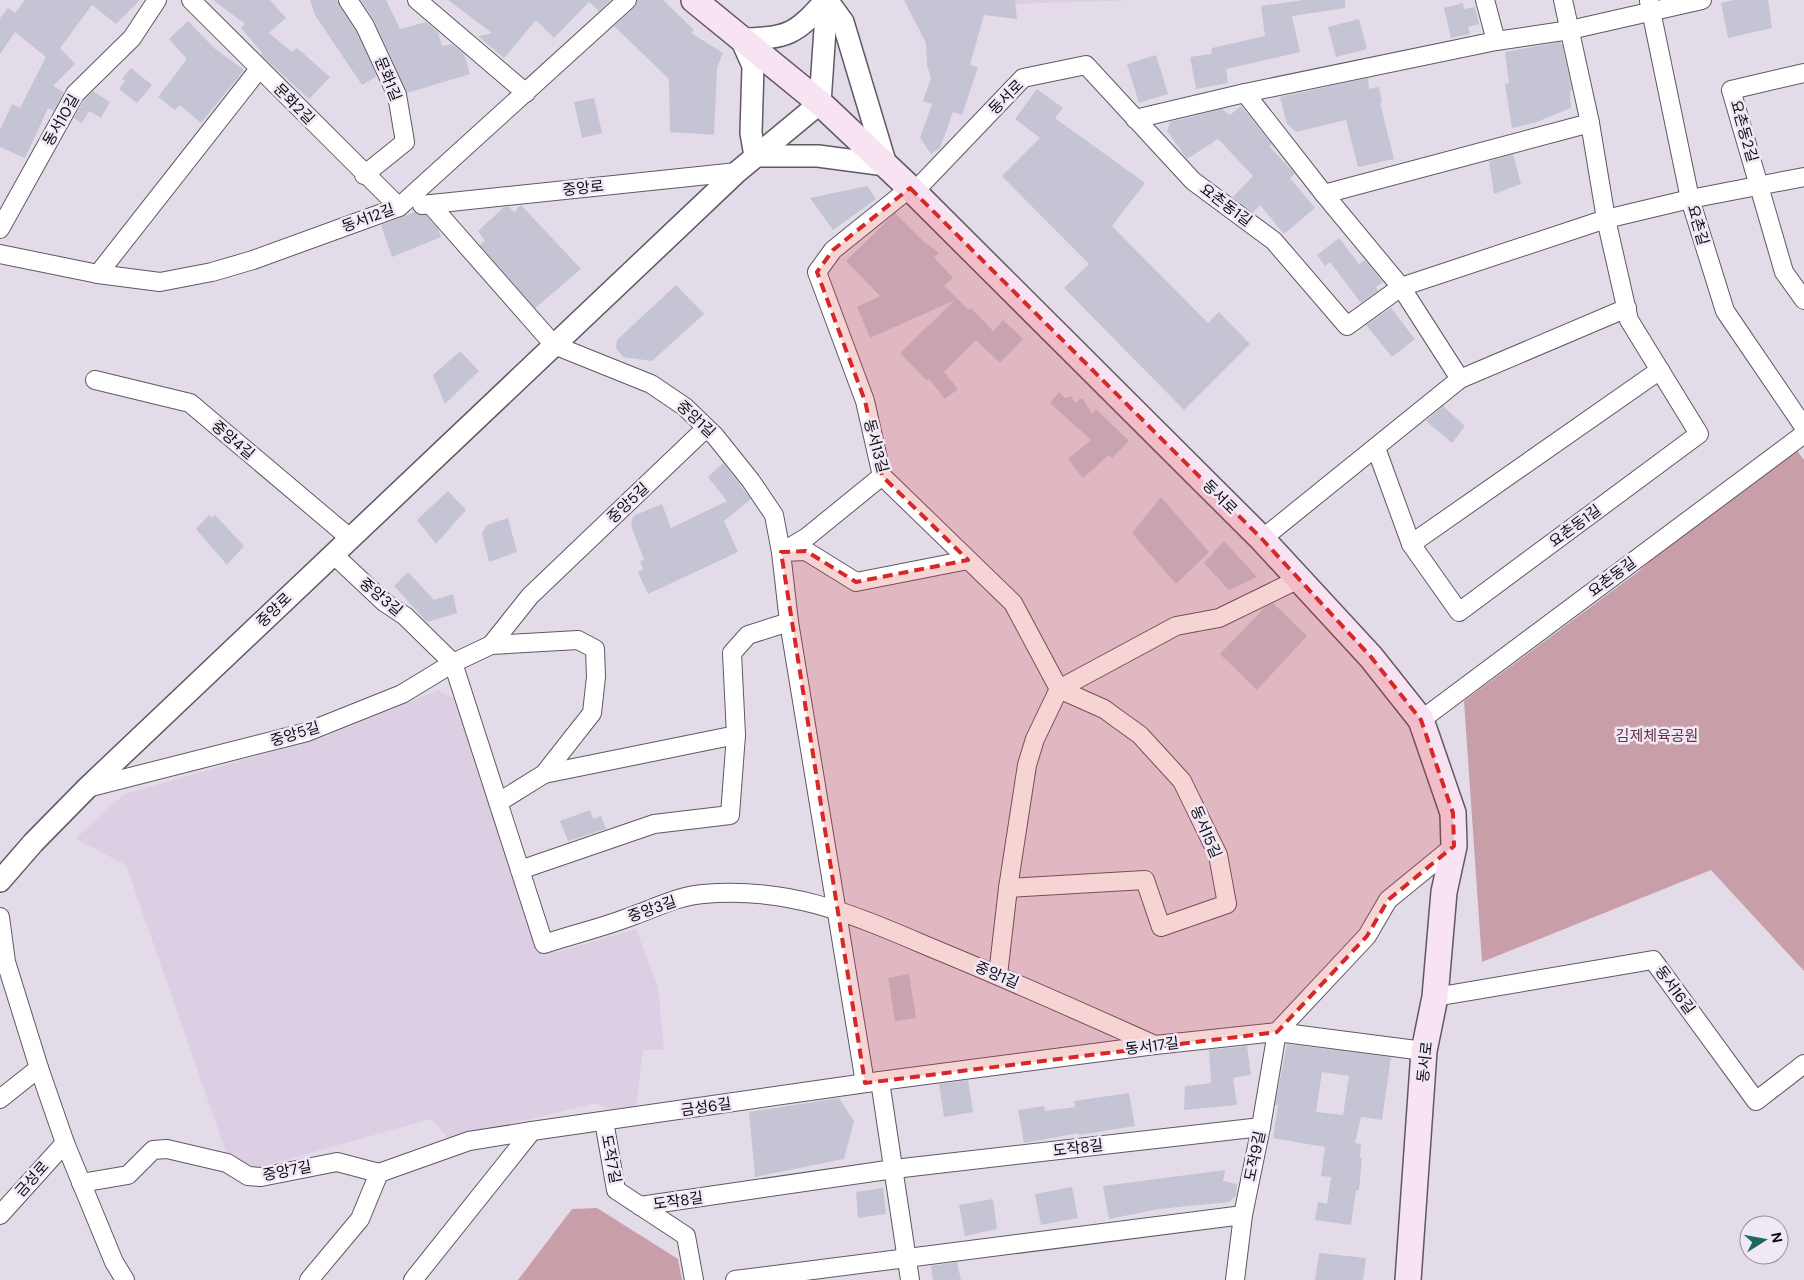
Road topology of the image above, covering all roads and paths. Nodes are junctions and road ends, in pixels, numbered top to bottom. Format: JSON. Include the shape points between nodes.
{"nodes":[{"id":1,"x":157,"y":0,"type":"edge"},
{"id":2,"x":191,"y":0,"type":"edge"},
{"id":3,"x":348,"y":0,"type":"edge"},
{"id":4,"x":416,"y":0,"type":"edge"},
{"id":5,"x":627,"y":0,"type":"edge"},
{"id":6,"x":694,"y":0,"type":"edge"},
{"id":7,"x":827,"y":0,"type":"edge"},
{"id":8,"x":1485,"y":0,"type":"edge"},
{"id":9,"x":1563,"y":0,"type":"edge"},
{"id":10,"x":1702,"y":0,"type":"edge"},
{"id":11,"x":1650,"y":5,"type":"edge"},
{"id":12,"x":1570,"y":30,"type":"junction"},
{"id":13,"x":741,"y":39,"type":"junction"},
{"id":14,"x":1496,"y":41,"type":"junction"},
{"id":15,"x":259,"y":69,"type":"junction"},
{"id":16,"x":1804,"y":73,"type":"edge"},
{"id":17,"x":526,"y":93,"type":"junction"},
{"id":18,"x":1245,"y":93,"type":"junction"},
{"id":19,"x":820,"y":103,"type":"junction"},
{"id":20,"x":1135,"y":119,"type":"junction"},
{"id":21,"x":1590,"y":123,"type":"junction"},
{"id":22,"x":755,"y":156,"type":"junction"},
{"id":23,"x":886,"y":165,"type":"junction"},
{"id":24,"x":737,"y":172,"type":"junction"},
{"id":25,"x":364,"y":175,"type":"junction"},
{"id":26,"x":1804,"y":177,"type":"edge"},
{"id":27,"x":1760,"y":186,"type":"junction"},
{"id":28,"x":912,"y":190,"type":"junction"},
{"id":29,"x":1324,"y":194,"type":"junction"},
{"id":30,"x":1690,"y":198,"type":"junction"},
{"id":31,"x":430,"y":204,"type":"junction"},
{"id":32,"x":399,"y":207,"type":"junction"},
{"id":33,"x":1606,"y":219,"type":"junction"},
{"id":34,"x":0,"y":229,"type":"edge"},
{"id":35,"x":0,"y":254,"type":"edge"},
{"id":36,"x":98,"y":274,"type":"junction"},
{"id":37,"x":1401,"y":287,"type":"junction"},
{"id":38,"x":1804,"y":300,"type":"edge"},
{"id":39,"x":1627,"y":308,"type":"junction"},
{"id":40,"x":554,"y":345,"type":"junction"},
{"id":41,"x":1660,"y":370,"type":"junction"},
{"id":42,"x":1460,"y":379,"type":"junction"},
{"id":43,"x":95,"y":380,"type":"dead end"},
{"id":44,"x":1804,"y":426,"type":"edge"},
{"id":45,"x":706,"y":428,"type":"junction"},
{"id":46,"x":1804,"y":434,"type":"edge"},
{"id":47,"x":1376,"y":448,"type":"junction"},
{"id":48,"x":882,"y":476,"type":"junction"},
{"id":49,"x":351,"y":539,"type":"junction"},
{"id":50,"x":1262,"y":539,"type":"junction"},
{"id":51,"x":1411,"y":544,"type":"junction"},
{"id":52,"x":782,"y":552,"type":"junction"},
{"id":53,"x":333,"y":554,"type":"junction"},
{"id":54,"x":968,"y":560,"type":"junction"},
{"id":55,"x":1299,"y":579,"type":"junction"},
{"id":56,"x":789,"y":622,"type":"junction"},
{"id":57,"x":491,"y":645,"type":"junction"},
{"id":58,"x":453,"y":663,"type":"junction"},
{"id":59,"x":1059,"y":688,"type":"junction"},
{"id":60,"x":1421,"y":720,"type":"junction"},
{"id":61,"x":736,"y":735,"type":"junction"},
{"id":62,"x":544,"y":774,"type":"junction"},
{"id":63,"x":87,"y":788,"type":"junction"},
{"id":64,"x":499,"y":802,"type":"junction"},
{"id":65,"x":1454,"y":846,"type":"junction"},
{"id":66,"x":520,"y":870,"type":"junction"},
{"id":67,"x":0,"y":881,"type":"edge"},
{"id":68,"x":1008,"y":888,"type":"junction"},
{"id":69,"x":838,"y":909,"type":"junction"},
{"id":70,"x":0,"y":917,"type":"edge"},
{"id":71,"x":998,"y":975,"type":"junction"},
{"id":72,"x":1435,"y":997,"type":"junction"},
{"id":73,"x":1277,"y":1032,"type":"junction"},
{"id":74,"x":1155,"y":1046,"type":"junction"},
{"id":75,"x":1424,"y":1051,"type":"junction"},
{"id":76,"x":1804,"y":1064,"type":"edge"},
{"id":77,"x":39,"y":1068,"type":"junction"},
{"id":78,"x":873,"y":1082,"type":"junction"},
{"id":79,"x":0,"y":1099,"type":"edge"},
{"id":80,"x":604,"y":1121,"type":"junction"},
{"id":81,"x":1261,"y":1127,"type":"junction"},
{"id":82,"x":532,"y":1130,"type":"junction"},
{"id":83,"x":65,"y":1143,"type":"junction"},
{"id":84,"x":894,"y":1169,"type":"junction"},
{"id":85,"x":379,"y":1173,"type":"junction"},
{"id":86,"x":81,"y":1183,"type":"junction"},
{"id":87,"x":640,"y":1206,"type":"junction"},
{"id":88,"x":0,"y":1215,"type":"edge"},
{"id":89,"x":1243,"y":1215,"type":"junction"},
{"id":90,"x":908,"y":1256,"type":"junction"},
{"id":91,"x":125,"y":1280,"type":"edge"},
{"id":92,"x":309,"y":1280,"type":"edge"},
{"id":93,"x":414,"y":1280,"type":"edge"},
{"id":94,"x":694,"y":1280,"type":"edge"},
{"id":95,"x":735,"y":1280,"type":"edge"},
{"id":96,"x":910,"y":1280,"type":"edge"},
{"id":97,"x":1235,"y":1280,"type":"edge"},
{"id":98,"x":1408,"y":1280,"type":"edge"}],
"edges":[{"from":1,"to":34,"type":"street","name":"동서10길","via":[[132,38],[74,94]]},
{"from":2,"to":15,"type":"street","name":"문화2길"},
{"from":3,"to":25,"type":"street","name":"문화1길","via":[[365,26],[397,96],[405,142]]},
{"from":4,"to":17,"type":"street"},
{"from":5,"to":17,"type":"street","name":"동서12길"},
{"from":6,"to":13,"type":"main road","name":"동서로"},
{"from":7,"to":13,"type":"street","via":[[804,25],[788,34]]},
{"from":7,"to":19,"type":"street"},
{"from":7,"to":23,"type":"street","via":[[843,22]]},
{"from":8,"to":14,"type":"street"},
{"from":9,"to":12,"type":"street","name":"요촌동1길"},
{"from":10,"to":11,"type":"street"},
{"from":11,"to":12,"type":"street"},
{"from":11,"to":30,"type":"street","name":"요촌길"},
{"from":12,"to":14,"type":"street"},
{"from":12,"to":21,"type":"street","name":"요촌동1길"},
{"from":13,"to":19,"type":"main road","name":"동서로"},
{"from":13,"to":22,"type":"street","via":[[753,66],[751,133]]},
{"from":14,"to":18,"type":"street"},
{"from":15,"to":25,"type":"street","name":"문화2길"},
{"from":15,"to":36,"type":"street"},
{"from":16,"to":27,"type":"street","name":"요촌동2길","via":[[1731,90]]},
{"from":17,"to":32,"type":"street","name":"동서12길"},
{"from":18,"to":20,"type":"street"},
{"from":18,"to":29,"type":"street"},
{"from":19,"to":22,"type":"street","name":"중앙로"},
{"from":19,"to":23,"type":"main road","name":"동서로"},
{"from":20,"to":28,"type":"street","name":"동서로","via":[[1086,65],[1023,78]]},
{"from":20,"to":37,"type":"street","name":"요촌동1길","via":[[1193,181],[1274,241],[1347,326]]},
{"from":21,"to":29,"type":"street"},
{"from":21,"to":33,"type":"street","name":"요촌동1길"},
{"from":22,"to":23,"type":"street","via":[[818,156]]},
{"from":22,"to":24,"type":"street","name":"중앙로"},
{"from":23,"to":28,"type":"main road","name":"동서로"},
{"from":24,"to":31,"type":"street","name":"중앙로"},
{"from":24,"to":40,"type":"street","name":"중앙로"},
{"from":25,"to":32,"type":"street","name":"문화2길"},
{"from":26,"to":27,"type":"street"},
{"from":27,"to":30,"type":"street"},
{"from":27,"to":38,"type":"street","name":"요촌동2길","via":[[1784,272]]},
{"from":28,"to":48,"type":"street","name":"동서13길","via":[[833,250],[817,272],[865,401]]},
{"from":28,"to":50,"type":"main road","name":"동서로"},
{"from":29,"to":37,"type":"street"},
{"from":30,"to":33,"type":"street"},
{"from":30,"to":44,"type":"street","name":"요촌길","via":[[1725,311]]},
{"from":31,"to":32,"type":"street","name":"중앙로"},
{"from":31,"to":40,"type":"street"},
{"from":32,"to":36,"type":"street","name":"동서12길","via":[[212,272],[160,282]]},
{"from":33,"to":37,"type":"street","name":"요촌동1길"},
{"from":33,"to":39,"type":"street","name":"요촌동1길"},
{"from":35,"to":36,"type":"street","name":"동서12길"},
{"from":37,"to":42,"type":"street"},
{"from":39,"to":41,"type":"street","name":"요촌동1길","via":[[1630,320]]},
{"from":39,"to":42,"type":"street"},
{"from":40,"to":45,"type":"street","name":"중앙1길","via":[[651,384],[686,407]]},
{"from":40,"to":49,"type":"street","name":"중앙로"},
{"from":41,"to":51,"type":"street"},
{"from":41,"to":51,"type":"street","name":"요촌동1길","via":[[1699,434],[1459,612]]},
{"from":42,"to":47,"type":"street"},
{"from":43,"to":49,"type":"street","name":"중앙4길","via":[[190,403]]},
{"from":45,"to":52,"type":"street","name":"중앙1길","via":[[774,514]]},
{"from":45,"to":57,"type":"street","name":"중앙5길","via":[[530,596]]},
{"from":46,"to":60,"type":"street","name":"요촌동길"},
{"from":47,"to":50,"type":"street"},
{"from":47,"to":51,"type":"street","name":"요촌동1길"},
{"from":48,"to":52,"type":"street"},
{"from":48,"to":54,"type":"street","name":"동서13길"},
{"from":49,"to":53,"type":"street","name":"중앙로"},
{"from":50,"to":55,"type":"main road","name":"동서로"},
{"from":52,"to":54,"type":"street","via":[[806,552],[856,582]]},
{"from":52,"to":56,"type":"street","name":"중앙1길"},
{"from":53,"to":58,"type":"street","name":"중앙3길","via":[[384,602],[406,616]]},
{"from":53,"to":63,"type":"street","name":"중앙로"},
{"from":54,"to":59,"type":"street","name":"동서13길","via":[[1013,603]]},
{"from":55,"to":59,"type":"street","via":[[1219,618],[1176,626]]},
{"from":55,"to":60,"type":"main road","name":"동서로","via":[[1370,657]]},
{"from":56,"to":61,"type":"street","via":[[748,636],[732,653]]},
{"from":56,"to":69,"type":"street","name":"중앙1길"},
{"from":57,"to":58,"type":"street","name":"중앙5길"},
{"from":57,"to":62,"type":"street","name":"중앙5길","via":[[578,640],[595,650],[592,713]]},
{"from":58,"to":63,"type":"street","name":"중앙5길","via":[[402,694],[307,732]]},
{"from":58,"to":64,"type":"street","name":"중앙3길"},
{"from":59,"to":68,"type":"street","via":[[1035,739],[1027,765]]},
{"from":59,"to":68,"type":"street","name":"동서15길","via":[[1104,709],[1140,735],[1182,781],[1218,855],[1227,904],[1160,927],[1145,880]]},
{"from":60,"to":65,"type":"main road","name":"동서로","via":[[1453,813]]},
{"from":61,"to":62,"type":"street"},
{"from":61,"to":66,"type":"street","via":[[730,815],[654,824]]},
{"from":62,"to":64,"type":"street"},
{"from":63,"to":67,"type":"street","name":"중앙로"},
{"from":64,"to":66,"type":"street","name":"중앙3길"},
{"from":65,"to":72,"type":"main road","name":"동서로","via":[[1444,892]]},
{"from":65,"to":73,"type":"street","via":[[1388,900],[1367,936]]},
{"from":66,"to":69,"type":"street","name":"중앙3길","via":[[544,944],[660,904],[701,894],[732,892],[787,896]]},
{"from":68,"to":71,"type":"street"},
{"from":69,"to":71,"type":"street","name":"중앙1길"},
{"from":69,"to":78,"type":"street","name":"중앙1길"},
{"from":70,"to":77,"type":"street","via":[[6,962]]},
{"from":71,"to":74,"type":"street","name":"중앙1길"},
{"from":72,"to":75,"type":"main road","name":"동서로"},
{"from":72,"to":76,"type":"street","name":"동서16길","via":[[1653,960],[1756,1100]]},
{"from":73,"to":74,"type":"street","name":"동서17길"},
{"from":73,"to":75,"type":"street","name":"동서17길"},
{"from":73,"to":81,"type":"street","name":"도작9길"},
{"from":74,"to":78,"type":"street","name":"동서17길"},
{"from":75,"to":98,"type":"main road","name":"동서로"},
{"from":77,"to":79,"type":"street"},
{"from":77,"to":83,"type":"street"},
{"from":78,"to":80,"type":"street","name":"금성6길"},
{"from":78,"to":84,"type":"street"},
{"from":80,"to":82,"type":"street","name":"금성6길"},
{"from":80,"to":87,"type":"street","name":"도작7길","via":[[616,1190]]},
{"from":81,"to":84,"type":"street","name":"도작8길"},
{"from":81,"to":89,"type":"street","name":"도작9길"},
{"from":82,"to":85,"type":"street","name":"금성6길","via":[[468,1140]]},
{"from":82,"to":93,"type":"street"},
{"from":83,"to":86,"type":"street"},
{"from":83,"to":88,"type":"street","name":"금성로"},
{"from":84,"to":87,"type":"street","name":"도작8길"},
{"from":84,"to":90,"type":"street"},
{"from":85,"to":86,"type":"street","name":"중앙7길","via":[[337,1162],[261,1178],[248,1176],[227,1163],[167,1149],[153,1150],[128,1175]]},
{"from":85,"to":92,"type":"street","via":[[360,1219]]},
{"from":86,"to":91,"type":"street","via":[[114,1262]]},
{"from":87,"to":94,"type":"street","name":"도작7길","via":[[686,1236]]},
{"from":89,"to":90,"type":"street"},
{"from":89,"to":97,"type":"street","name":"도작9길"},
{"from":90,"to":95,"type":"street"},
{"from":90,"to":96,"type":"street"}]}
